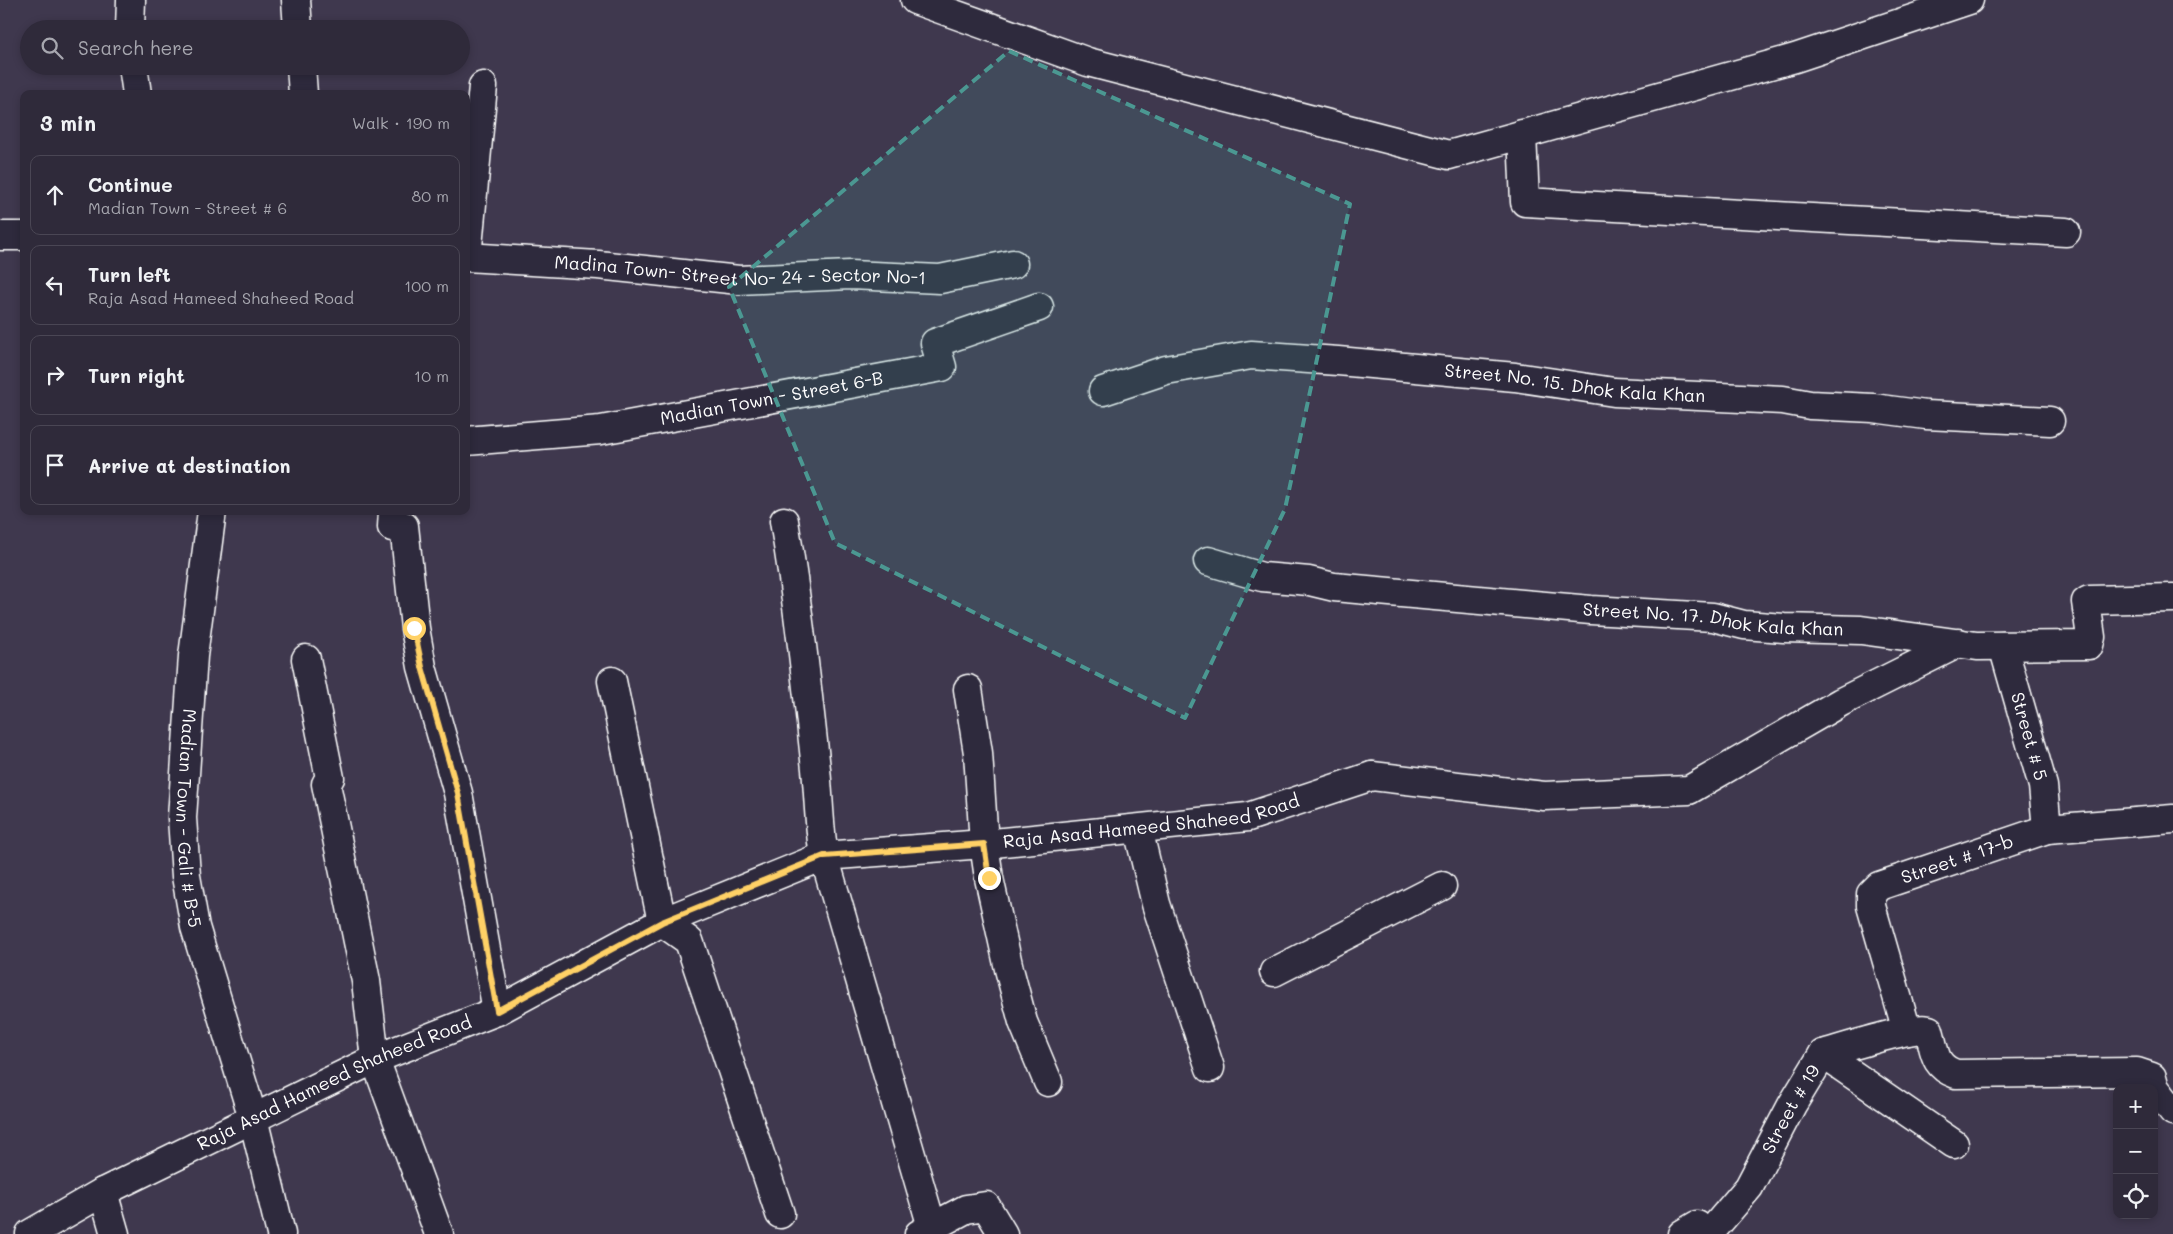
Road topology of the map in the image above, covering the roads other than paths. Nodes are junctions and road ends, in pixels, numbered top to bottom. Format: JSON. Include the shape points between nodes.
{"nodes":[{"id":1,"x":131,"y":0,"type":"edge"},
{"id":2,"x":296,"y":0,"type":"edge"},
{"id":3,"x":915,"y":0,"type":"edge"},
{"id":4,"x":1969,"y":0,"type":"edge"},
{"id":5,"x":130,"y":20,"type":"edge"},
{"id":6,"x":297,"y":20,"type":"edge"},
{"id":7,"x":135,"y":75,"type":"edge"},
{"id":8,"x":302,"y":75,"type":"edge"},
{"id":9,"x":483,"y":86,"type":"dead end"},
{"id":10,"x":137,"y":90,"type":"edge"},
{"id":11,"x":303,"y":90,"type":"edge"},
{"id":12,"x":1522,"y":134,"type":"junction"},
{"id":13,"x":470,"y":217,"type":"edge"},
{"id":14,"x":2066,"y":232,"type":"dead end"},
{"id":15,"x":0,"y":236,"type":"edge"},
{"id":16,"x":20,"y":236,"type":"edge"},
{"id":17,"x":470,"y":257,"type":"edge"},
{"id":18,"x":1013,"y":264,"type":"dead end"},
{"id":19,"x":1039,"y":307,"type":"dead end"},
{"id":20,"x":1103,"y":391,"type":"dead end"},
{"id":21,"x":2050,"y":421,"type":"dead end"},
{"id":22,"x":470,"y":441,"type":"edge"},
{"id":23,"x":211,"y":515,"type":"edge"},
{"id":24,"x":393,"y":515,"type":"edge"},
{"id":25,"x":784,"y":520,"type":"dead end"},
{"id":26,"x":1208,"y":561,"type":"dead end"},
{"id":27,"x":2173,"y":598,"type":"edge"},
{"id":28,"x":1959,"y":643,"type":"junction"},
{"id":29,"x":2003,"y":646,"type":"junction"},
{"id":30,"x":306,"y":659,"type":"dead end"},
{"id":31,"x":612,"y":681,"type":"dead end"},
{"id":32,"x":968,"y":689,"type":"dead end"},
{"id":33,"x":2173,"y":819,"type":"edge"},
{"id":34,"x":1138,"y":829,"type":"junction"},
{"id":35,"x":2047,"y":829,"type":"junction"},
{"id":36,"x":984,"y":844,"type":"junction"},
{"id":37,"x":824,"y":856,"type":"junction"},
{"id":38,"x":1442,"y":886,"type":"dead end"},
{"id":39,"x":662,"y":922,"type":"junction"},
{"id":40,"x":1274,"y":972,"type":"dead end"},
{"id":41,"x":497,"y":1011,"type":"junction"},
{"id":42,"x":1907,"y":1031,"type":"junction"},
{"id":43,"x":1824,"y":1054,"type":"junction"},
{"id":44,"x":375,"y":1059,"type":"junction"},
{"id":45,"x":1210,"y":1068,"type":"dead end"},
{"id":46,"x":1048,"y":1082,"type":"dead end"},
{"id":47,"x":2173,"y":1110,"type":"edge"},
{"id":48,"x":253,"y":1118,"type":"junction"},
{"id":49,"x":1954,"y":1144,"type":"dead end"},
{"id":50,"x":103,"y":1192,"type":"junction"},
{"id":51,"x":780,"y":1214,"type":"dead end"},
{"id":52,"x":926,"y":1230,"type":"edge"},
{"id":53,"x":1696,"y":1231,"type":"edge"},
{"id":54,"x":30,"y":1234,"type":"edge"},
{"id":55,"x":115,"y":1234,"type":"edge"},
{"id":56,"x":281,"y":1234,"type":"edge"},
{"id":57,"x":439,"y":1234,"type":"edge"},
{"id":58,"x":1003,"y":1234,"type":"edge"}],
"edges":[{"from":1,"to":5,"type":"street"},
{"from":2,"to":6,"type":"street"},
{"from":3,"to":12,"type":"street","via":[[1088,62],[1449,155]]},
{"from":4,"to":12,"type":"street","via":[[1795,58]]},
{"from":7,"to":10,"type":"street"},
{"from":8,"to":11,"type":"street"},
{"from":9,"to":13,"type":"street"},
{"from":12,"to":14,"type":"street","via":[[1525,202]]},
{"from":15,"to":16,"type":"street"},
{"from":17,"to":18,"type":"street","name":"Madina Town- Street No- 24 - Sector No-1","via":[[598,265],[739,280],[850,275],[940,279]]},
{"from":19,"to":22,"type":"street","name":"Madian Town - Street 6-B","via":[[934,343],[942,367],[601,430]]},
{"from":20,"to":21,"type":"street","name":"Street No. 15. Dhok Kala Khan","via":[[1166,370],[1251,356],[1347,361],[1515,377],[1614,392],[1783,400],[1810,406]]},
{"from":23,"to":48,"type":"street","name":"Madian Town - Gali # B-5","via":[[193,656],[182,818],[185,866],[195,927]]},
{"from":24,"to":41,"type":"street","via":[[392,527],[404,526],[414,628],[458,793]]},
{"from":25,"to":37,"type":"street","via":[[800,630]]},
{"from":26,"to":28,"type":"street","name":"Street No. 17. Dhok Kala Khan","via":[[1262,578],[1309,581],[1334,587],[1617,612],[1713,617],[1744,625],[1862,630]]},
{"from":27,"to":29,"type":"street","name":"Street No. 17. Dhok Kala Khan","via":[[2089,600],[2086,602],[2091,637],[2089,645]]},
{"from":28,"to":29,"type":"street","name":"Street No. 17. Dhok Kala Khan"},
{"from":28,"to":34,"type":"street","name":"Raja Asad Hameed Shaheed Road","via":[[1841,702],[1689,790],[1544,796],[1372,776],[1248,817]]},
{"from":29,"to":35,"type":"street","name":"Street # 5","via":[[2043,786]]},
{"from":30,"to":44,"type":"street","via":[[330,778],[326,784],[366,981]]},
{"from":31,"to":39,"type":"street"},
{"from":32,"to":36,"type":"street","via":[[978,754]]},
{"from":33,"to":35,"type":"street","name":"Street # 17-b"},
{"from":34,"to":36,"type":"street","name":"Raja Asad Hameed Shaheed Road"},
{"from":34,"to":45,"type":"street","via":[[1156,904]]},
{"from":35,"to":42,"type":"street","name":"Street # 17-b","via":[[1879,886],[1871,894],[1871,906]]},
{"from":36,"to":37,"type":"street","name":"Raja Asad Hameed Shaheed Road"},
{"from":36,"to":46,"type":"street","via":[[1023,1022]]},
{"from":37,"to":39,"type":"street","name":"Raja Asad Hameed Shaheed Road"},
{"from":37,"to":52,"type":"street"},
{"from":38,"to":40,"type":"street"},
{"from":39,"to":41,"type":"street","name":"Raja Asad Hameed Shaheed Road"},
{"from":39,"to":51,"type":"street","via":[[689,941]]},
{"from":41,"to":44,"type":"street","name":"Raja Asad Hameed Shaheed Road"},
{"from":42,"to":43,"type":"street","name":"Street # 19"},
{"from":42,"to":47,"type":"street","name":"Street # 19","via":[[1929,1030],[1937,1062],[1944,1070],[1956,1074],[2137,1072],[2152,1077],[2155,1088]]},
{"from":43,"to":49,"type":"street"},
{"from":43,"to":53,"type":"street","name":"Street # 19","via":[[1792,1105],[1749,1187]]},
{"from":44,"to":48,"type":"street","name":"Raja Asad Hameed Shaheed Road"},
{"from":44,"to":57,"type":"street"},
{"from":48,"to":50,"type":"street","name":"Raja Asad Hameed Shaheed Road"},
{"from":48,"to":56,"type":"street","name":"Madian Town - Gali # B-5"},
{"from":50,"to":54,"type":"street","name":"Raja Asad Hameed Shaheed Road"},
{"from":50,"to":55,"type":"street"},
{"from":52,"to":58,"type":"street","via":[[966,1209],[986,1206]]}]}
